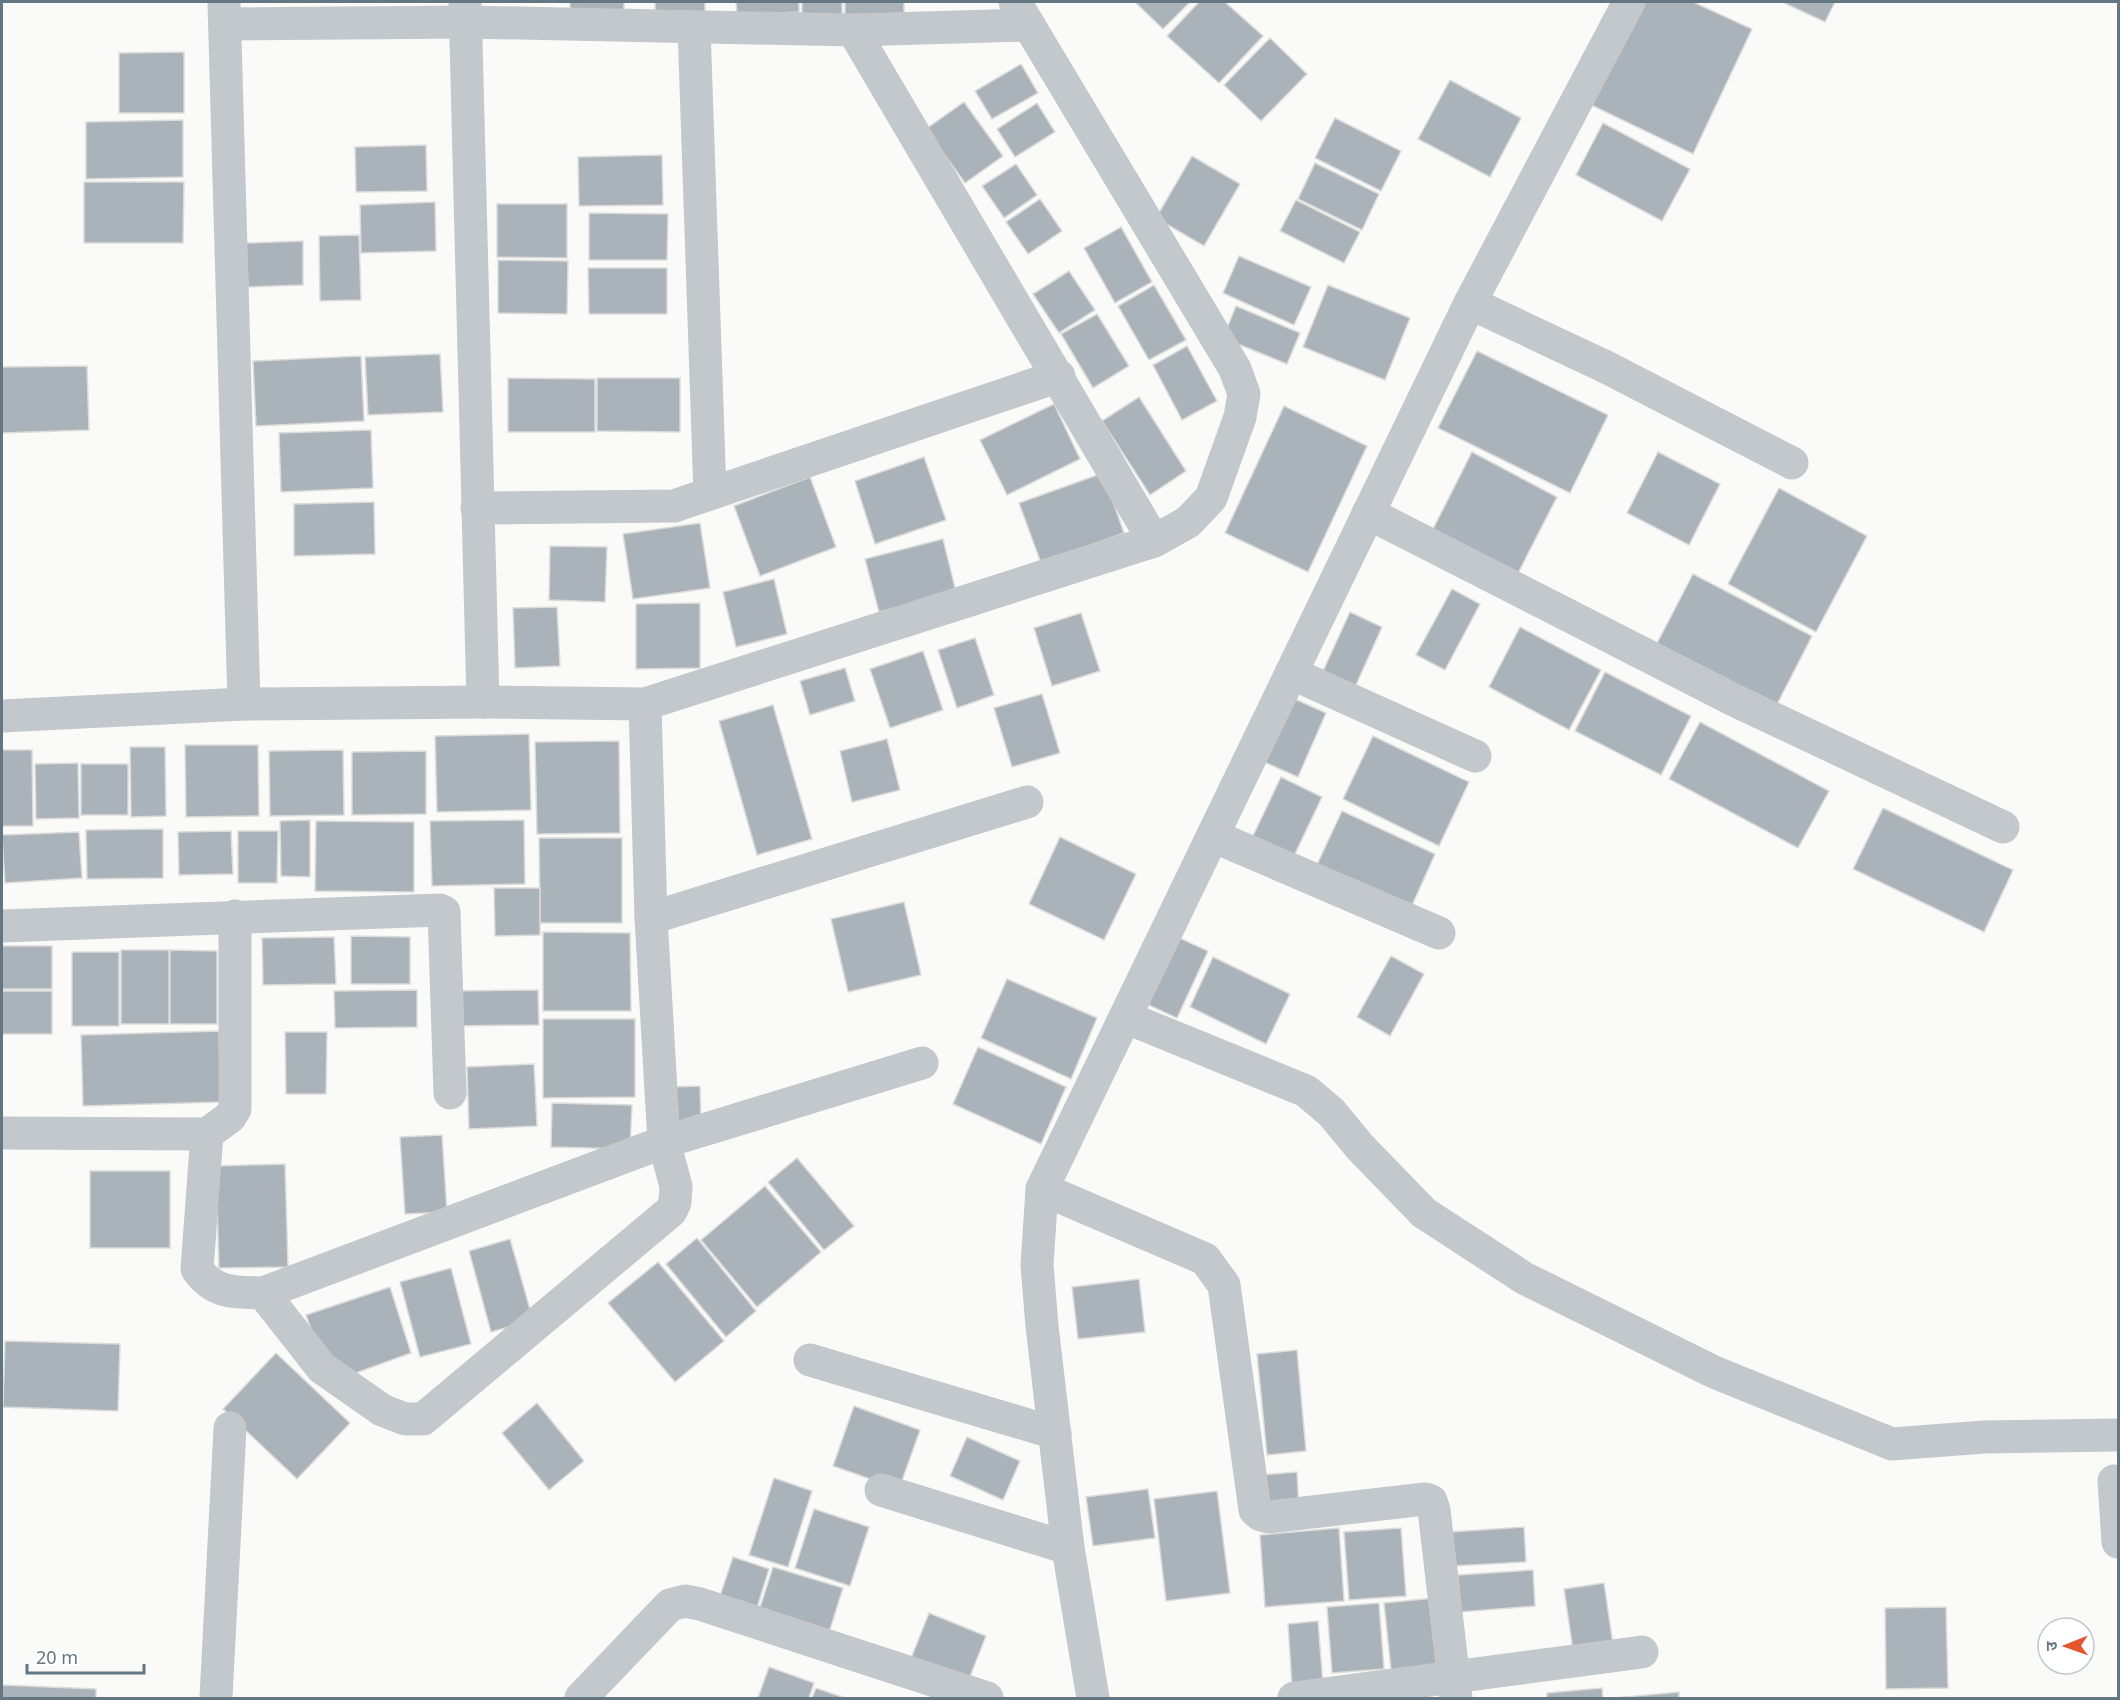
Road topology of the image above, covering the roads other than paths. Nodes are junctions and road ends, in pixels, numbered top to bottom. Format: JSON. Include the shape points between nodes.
{"nodes":[{"id":1,"x":1629,"y":2,"type":"edge"},
{"id":2,"x":466,"y":12,"type":"edge"},
{"id":3,"x":225,"y":13,"type":"edge"},
{"id":4,"x":1022,"y":13,"type":"edge"},
{"id":5,"x":694,"y":27,"type":"junction"},
{"id":6,"x":854,"y":30,"type":"junction"},
{"id":7,"x":1470,"y":303,"type":"junction"},
{"id":8,"x":1059,"y":376,"type":"junction"},
{"id":9,"x":1792,"y":463,"type":"dead end"},
{"id":10,"x":710,"y":494,"type":"junction"},
{"id":11,"x":477,"y":508,"type":"junction"},
{"id":12,"x":1368,"y":513,"type":"junction"},
{"id":13,"x":1154,"y":540,"type":"junction"},
{"id":14,"x":1291,"y":673,"type":"junction"},
{"id":15,"x":483,"y":702,"type":"junction"},
{"id":16,"x":244,"y":704,"type":"junction"},
{"id":17,"x":645,"y":704,"type":"junction"},
{"id":18,"x":2,"y":716,"type":"edge"},
{"id":19,"x":1474,"y":756,"type":"dead end"},
{"id":20,"x":1028,"y":802,"type":"dead end"},
{"id":21,"x":2003,"y":827,"type":"dead end"},
{"id":22,"x":1213,"y":836,"type":"junction"},
{"id":23,"x":235,"y":916,"type":"junction"},
{"id":24,"x":651,"y":918,"type":"junction"},
{"id":25,"x":2,"y":926,"type":"edge"},
{"id":26,"x":1439,"y":933,"type":"dead end"},
{"id":27,"x":1125,"y":1017,"type":"junction"},
{"id":28,"x":922,"y":1063,"type":"dead end"},
{"id":29,"x":450,"y":1093,"type":"dead end"},
{"id":30,"x":2,"y":1133,"type":"edge"},
{"id":31,"x":207,"y":1134,"type":"junction"},
{"id":32,"x":664,"y":1142,"type":"junction"},
{"id":33,"x":1042,"y":1189,"type":"junction"},
{"id":34,"x":263,"y":1293,"type":"junction"},
{"id":35,"x":810,"y":1360,"type":"dead end"},
{"id":36,"x":230,"y":1428,"type":"dead end"},
{"id":37,"x":1055,"y":1433,"type":"junction"},
{"id":38,"x":2118,"y":1435,"type":"edge"},
{"id":39,"x":2114,"y":1481,"type":"dead end"},
{"id":40,"x":881,"y":1490,"type":"dead end"},
{"id":41,"x":2118,"y":1542,"type":"edge"},
{"id":42,"x":1068,"y":1548,"type":"junction"},
{"id":43,"x":1642,"y":1652,"type":"dead end"},
{"id":44,"x":1454,"y":1687,"type":"edge"},
{"id":45,"x":216,"y":1698,"type":"edge"},
{"id":46,"x":581,"y":1698,"type":"edge"},
{"id":47,"x":987,"y":1698,"type":"edge"},
{"id":48,"x":1093,"y":1698,"type":"edge"},
{"id":49,"x":1294,"y":1698,"type":"edge"}],
"edges":[{"from":1,"to":7,"type":"street"},
{"from":2,"to":3,"type":"street"},
{"from":2,"to":5,"type":"street"},
{"from":2,"to":11,"type":"street"},
{"from":3,"to":16,"type":"street"},
{"from":4,"to":6,"type":"street"},
{"from":4,"to":13,"type":"street","via":[[1235,369],[1244,394],[1240,417],[1210,498],[1188,522]]},
{"from":5,"to":6,"type":"street"},
{"from":5,"to":10,"type":"street"},
{"from":6,"to":8,"type":"street"},
{"from":7,"to":9,"type":"street","via":[[1606,367]]},
{"from":7,"to":12,"type":"street"},
{"from":8,"to":10,"type":"street"},
{"from":8,"to":13,"type":"street"},
{"from":10,"to":11,"type":"street","via":[[674,506]]},
{"from":11,"to":15,"type":"street"},
{"from":12,"to":14,"type":"street"},
{"from":12,"to":21,"type":"street","via":[[1734,700]]},
{"from":13,"to":17,"type":"street"},
{"from":14,"to":19,"type":"street"},
{"from":14,"to":22,"type":"street"},
{"from":15,"to":16,"type":"street"},
{"from":15,"to":17,"type":"street"},
{"from":16,"to":18,"type":"street"},
{"from":17,"to":24,"type":"street"},
{"from":20,"to":24,"type":"street"},
{"from":22,"to":26,"type":"street"},
{"from":22,"to":27,"type":"street"},
{"from":23,"to":25,"type":"street"},
{"from":23,"to":29,"type":"street","via":[[444,912]]},
{"from":23,"to":31,"type":"street","via":[[235,1109]]},
{"from":24,"to":32,"type":"street"},
{"from":27,"to":33,"type":"street"},
{"from":27,"to":38,"type":"street","via":[[1306,1091],[1331,1112],[1424,1213],[1524,1278],[1714,1372],[1892,1444],[1984,1437]]},
{"from":28,"to":32,"type":"street"},
{"from":30,"to":31,"type":"street"},
{"from":31,"to":34,"type":"street","via":[[197,1269],[205,1281],[218,1289]]},
{"from":32,"to":34,"type":"street"},
{"from":32,"to":34,"type":"street","via":[[676,1186],[671,1211],[423,1419],[405,1419],[382,1410],[322,1368]]},
{"from":33,"to":37,"type":"street","via":[[1038,1265]]},
{"from":33,"to":44,"type":"street","via":[[1205,1260],[1217,1274],[1224,1285],[1255,1510],[1261,1515],[1268,1518],[1431,1501]]},
{"from":35,"to":37,"type":"street"},
{"from":36,"to":45,"type":"street"},
{"from":37,"to":42,"type":"street"},
{"from":39,"to":41,"type":"street"},
{"from":40,"to":42,"type":"street"},
{"from":42,"to":48,"type":"street"},
{"from":43,"to":44,"type":"street"},
{"from":44,"to":49,"type":"street"},
{"from":46,"to":47,"type":"street","via":[[670,1605],[686,1601]]}]}
